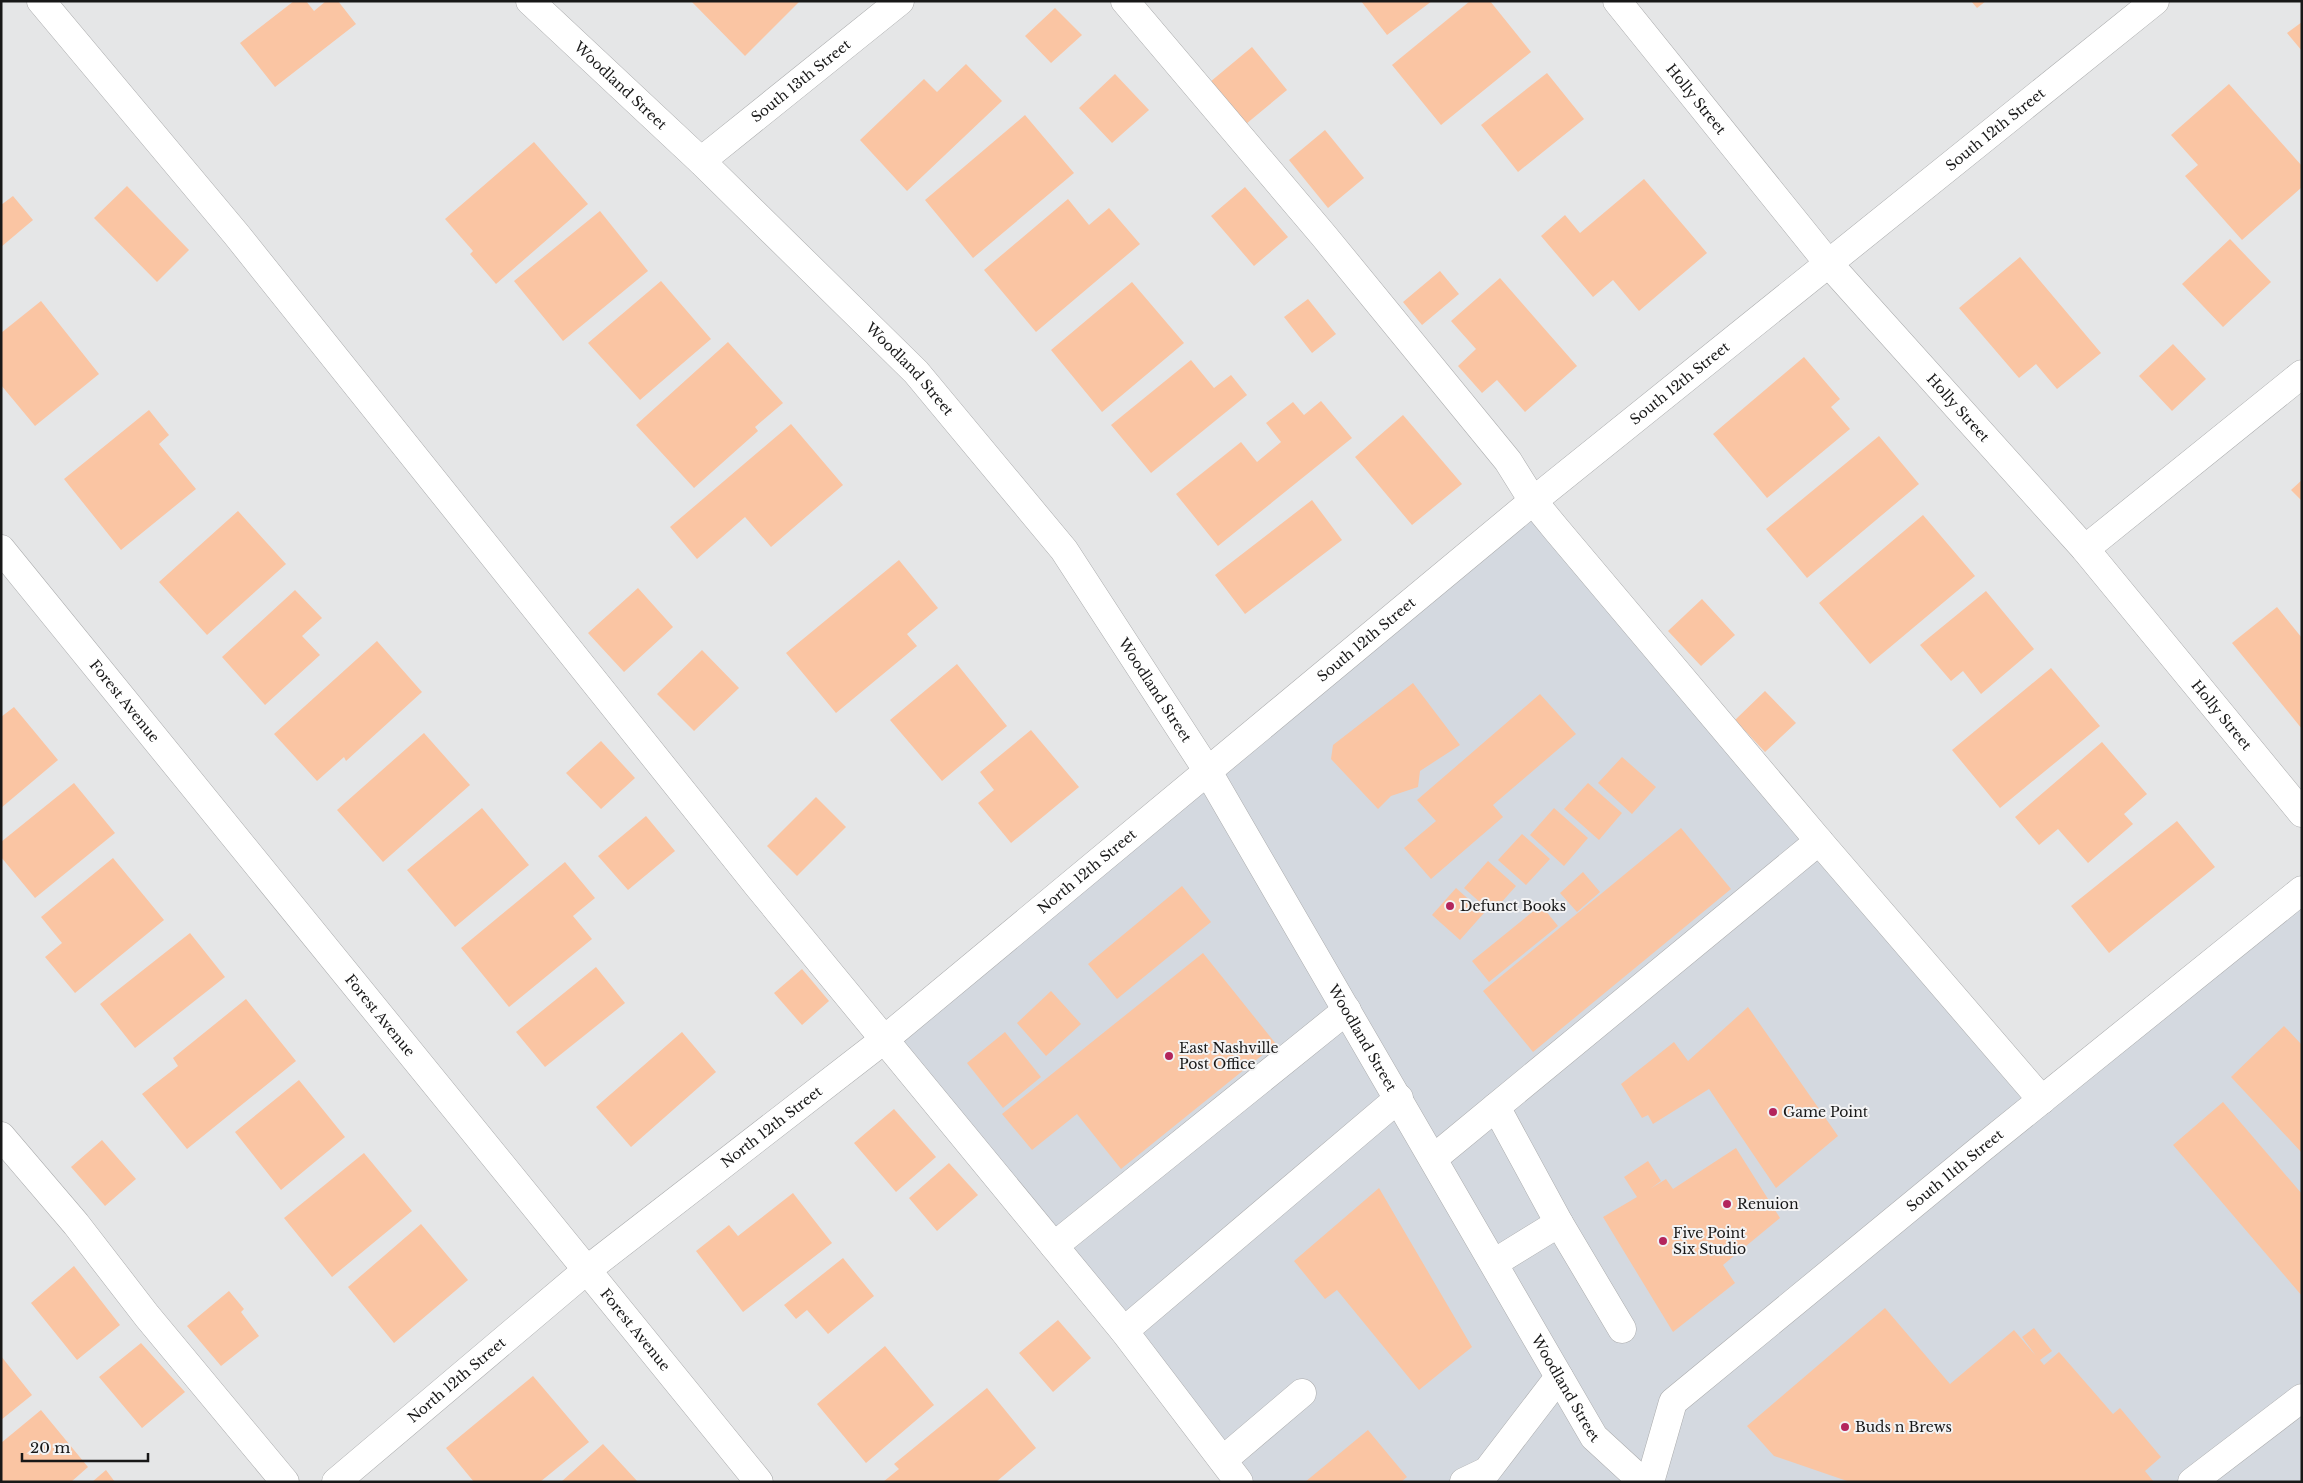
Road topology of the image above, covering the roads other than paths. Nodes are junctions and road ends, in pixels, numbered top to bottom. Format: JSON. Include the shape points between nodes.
{"nodes":[{"id":1,"x":42,"y":1,"type":"edge"},
{"id":2,"x":530,"y":1,"type":"edge"},
{"id":3,"x":900,"y":1,"type":"edge"},
{"id":4,"x":1125,"y":1,"type":"edge"},
{"id":5,"x":1617,"y":1,"type":"edge"},
{"id":6,"x":2156,"y":1,"type":"edge"},
{"id":7,"x":701,"y":161,"type":"junction"},
{"id":8,"x":1829,"y":264,"type":"junction"},
{"id":9,"x":2302,"y":374,"type":"edge"},
{"id":10,"x":1534,"y":501,"type":"junction"},
{"id":11,"x":1,"y":549,"type":"edge"},
{"id":12,"x":2085,"y":549,"type":"junction"},
{"id":13,"x":1207,"y":770,"type":"junction"},
{"id":14,"x":2302,"y":813,"type":"edge"},
{"id":15,"x":1818,"y":841,"type":"junction"},
{"id":16,"x":2302,"y":890,"type":"edge"},
{"id":17,"x":1347,"y":1010,"type":"junction"},
{"id":18,"x":885,"y":1039,"type":"junction"},
{"id":19,"x":1399,"y":1098,"type":"junction"},
{"id":20,"x":2042,"y":1100,"type":"junction"},
{"id":21,"x":1496,"y":1107,"type":"junction"},
{"id":22,"x":1,"y":1136,"type":"edge"},
{"id":23,"x":1434,"y":1158,"type":"junction"},
{"id":24,"x":1559,"y":1223,"type":"junction"},
{"id":25,"x":1054,"y":1246,"type":"junction"},
{"id":26,"x":1494,"y":1263,"type":"junction"},
{"id":27,"x":588,"y":1269,"type":"junction"},
{"id":28,"x":1622,"y":1329,"type":"dead end"},
{"id":29,"x":1124,"y":1331,"type":"junction"},
{"id":30,"x":1559,"y":1377,"type":"junction"},
{"id":31,"x":1302,"y":1393,"type":"dead end"},
{"id":32,"x":2302,"y":1398,"type":"edge"},
{"id":33,"x":1223,"y":1460,"type":"junction"},
{"id":34,"x":1480,"y":1478,"type":"edge"},
{"id":35,"x":285,"y":1482,"type":"edge"},
{"id":36,"x":336,"y":1482,"type":"edge"},
{"id":37,"x":759,"y":1482,"type":"edge"},
{"id":38,"x":1239,"y":1482,"type":"edge"},
{"id":39,"x":1643,"y":1482,"type":"edge"},
{"id":40,"x":1650,"y":1482,"type":"edge"},
{"id":41,"x":2192,"y":1482,"type":"edge"}],
"edges":[{"from":1,"to":18,"type":"street","via":[[236,234],[758,886]]},
{"from":2,"to":7,"type":"street","name":"Woodland Street"},
{"from":3,"to":7,"type":"street","name":"South 13th Street"},
{"from":4,"to":10,"type":"street","via":[[1496,446]]},
{"from":5,"to":8,"type":"street","name":"Holly Street"},
{"from":6,"to":8,"type":"street","name":"South 12th Street"},
{"from":7,"to":13,"type":"street","name":"Woodland Street","via":[[916,372],[1058,543]]},
{"from":8,"to":10,"type":"street","name":"South 12th Street"},
{"from":8,"to":12,"type":"street","name":"Holly Street"},
{"from":9,"to":12,"type":"street"},
{"from":10,"to":13,"type":"street","name":"South 12th Street"},
{"from":10,"to":15,"type":"street"},
{"from":11,"to":27,"type":"street","name":"Forest Avenue"},
{"from":12,"to":14,"type":"street","name":"Holly Street"},
{"from":13,"to":17,"type":"street","name":"Woodland Street"},
{"from":13,"to":18,"type":"street","name":"North 12th Street"},
{"from":15,"to":20,"type":"street"},
{"from":15,"to":21,"type":"street"},
{"from":16,"to":20,"type":"street","name":"South 11th Street"},
{"from":17,"to":19,"type":"street","name":"Woodland Street"},
{"from":17,"to":25,"type":"street"},
{"from":18,"to":25,"type":"street"},
{"from":18,"to":27,"type":"street","name":"North 12th Street"},
{"from":19,"to":23,"type":"street","name":"Woodland Street"},
{"from":19,"to":29,"type":"street"},
{"from":20,"to":40,"type":"street","name":"South 11th Street","via":[[1674,1402]]},
{"from":21,"to":23,"type":"street"},
{"from":21,"to":24,"type":"street"},
{"from":22,"to":35,"type":"street"},
{"from":23,"to":26,"type":"street","name":"Woodland Street"},
{"from":24,"to":26,"type":"street"},
{"from":24,"to":28,"type":"street"},
{"from":25,"to":29,"type":"street"},
{"from":26,"to":30,"type":"street","name":"Woodland Street"},
{"from":27,"to":36,"type":"street","name":"North 12th Street"},
{"from":27,"to":37,"type":"street","name":"Forest Avenue"},
{"from":29,"to":33,"type":"street"},
{"from":30,"to":34,"type":"street"},
{"from":30,"to":39,"type":"street","name":"Woodland Street","via":[[1594,1437]]},
{"from":31,"to":33,"type":"street"},
{"from":32,"to":41,"type":"street"},
{"from":33,"to":38,"type":"street"}]}
